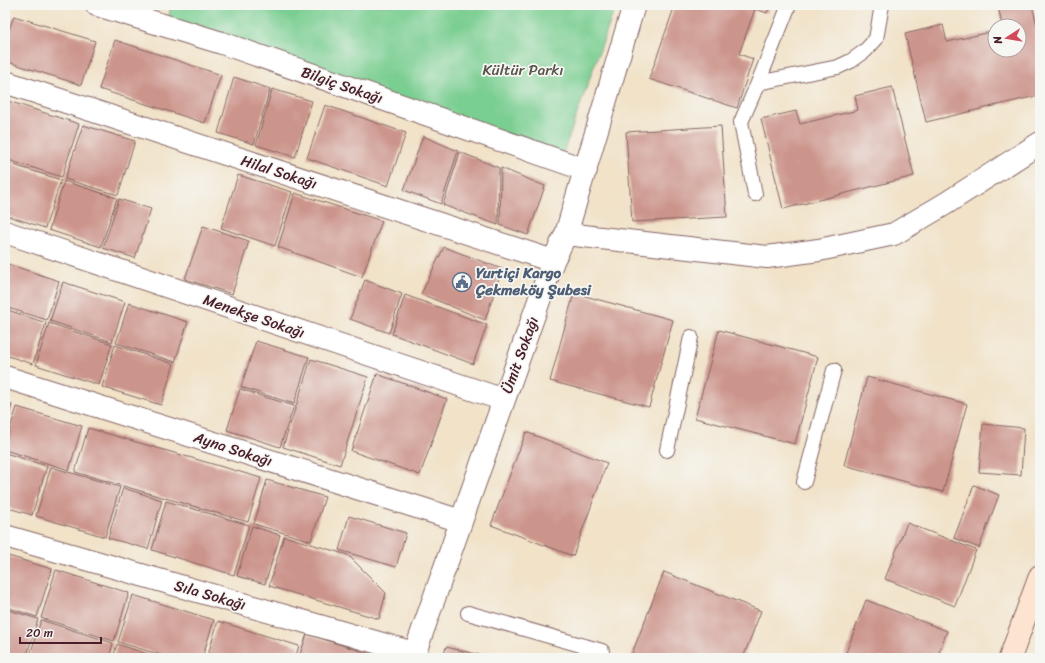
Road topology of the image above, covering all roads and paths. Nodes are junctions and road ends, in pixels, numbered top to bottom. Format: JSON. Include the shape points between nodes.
{"nodes":[{"id":1,"x":634,"y":5,"type":"edge"},
{"id":2,"x":789,"y":5,"type":"edge"},
{"id":3,"x":882,"y":5,"type":"edge"},
{"id":4,"x":104,"y":6,"type":"edge"},
{"id":5,"x":5,"y":82,"type":"edge"},
{"id":6,"x":758,"y":83,"type":"junction"},
{"id":7,"x":1040,"y":143,"type":"edge"},
{"id":8,"x":586,"y":170,"type":"junction"},
{"id":9,"x":756,"y":194,"type":"dead end"},
{"id":10,"x":5,"y":232,"type":"edge"},
{"id":11,"x":566,"y":234,"type":"junction"},
{"id":12,"x":553,"y":261,"type":"junction"},
{"id":13,"x":691,"y":336,"type":"dead end"},
{"id":14,"x":834,"y":370,"type":"dead end"},
{"id":15,"x":5,"y":377,"type":"edge"},
{"id":16,"x":504,"y":400,"type":"junction"},
{"id":17,"x":667,"y":450,"type":"dead end"},
{"id":18,"x":804,"y":482,"type":"dead end"},
{"id":19,"x":461,"y":521,"type":"junction"},
{"id":20,"x":5,"y":536,"type":"edge"},
{"id":21,"x":1040,"y":576,"type":"edge"},
{"id":22,"x":468,"y":612,"type":"dead end"},
{"id":23,"x":602,"y":650,"type":"dead end"},
{"id":24,"x":414,"y":656,"type":"edge"},
{"id":25,"x":1010,"y":658,"type":"edge"}],
"edges":[{"from":1,"to":8,"type":"street","name":"Ümit Sokağı"},
{"from":2,"to":6,"type":"lane"},
{"from":3,"to":6,"type":"lane","via":[[876,39],[851,61],[838,67]]},
{"from":4,"to":8,"type":"street","name":"Bilgiç Sokağı","via":[[222,43]]},
{"from":5,"to":12,"type":"street","name":"Hilal Sokağı"},
{"from":6,"to":9,"type":"lane","via":[[740,122]]},
{"from":7,"to":11,"type":"street","via":[[894,234],[819,250],[767,257]]},
{"from":8,"to":11,"type":"street","name":"Ümit Sokağı"},
{"from":10,"to":16,"type":"street","name":"Menekşe Sokağı"},
{"from":11,"to":12,"type":"street","name":"Ümit Sokağı"},
{"from":12,"to":16,"type":"street","name":"Ümit Sokağı"},
{"from":13,"to":17,"type":"lane"},
{"from":14,"to":18,"type":"lane"},
{"from":15,"to":19,"type":"street","name":"Ayna Sokağı"},
{"from":16,"to":19,"type":"street","name":"Ümit Sokağı"},
{"from":19,"to":24,"type":"street","name":"Ümit Sokağı"},
{"from":20,"to":24,"type":"street","name":"Sıla Sokağı"},
{"from":21,"to":25,"type":"street"},
{"from":22,"to":23,"type":"lane"}]}
